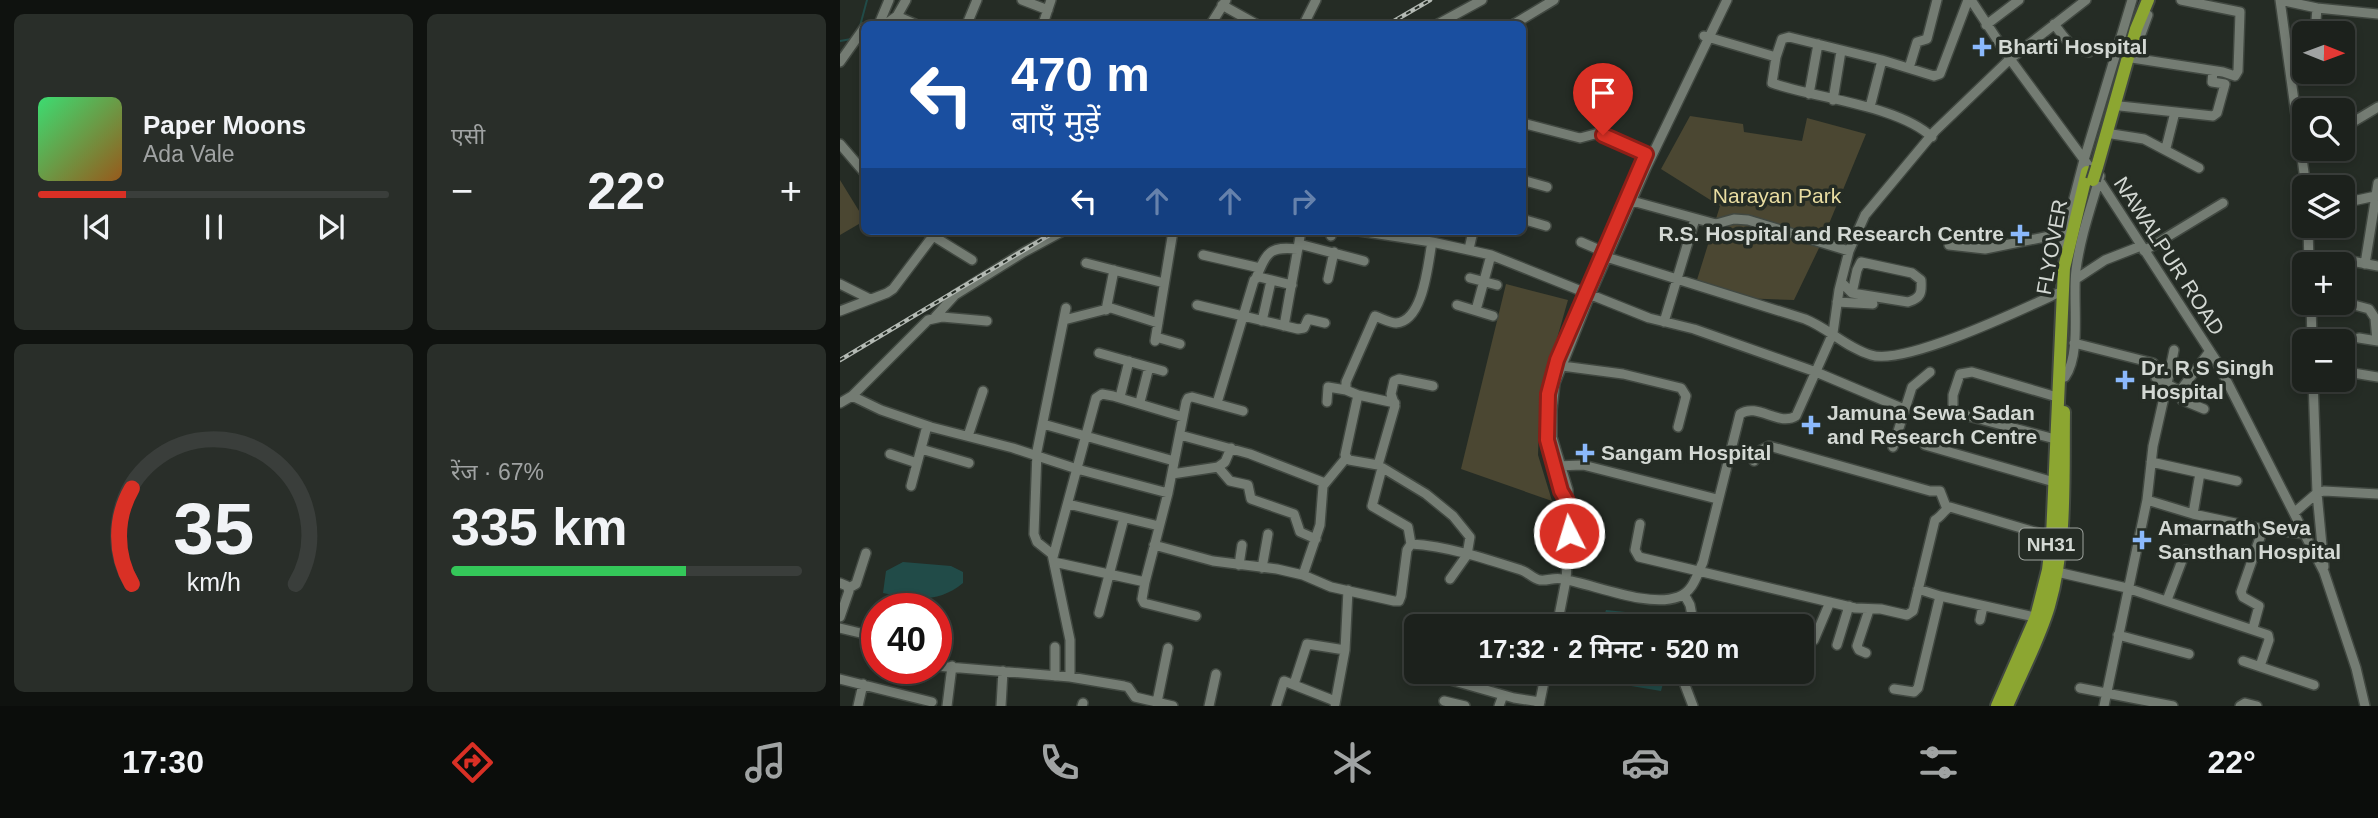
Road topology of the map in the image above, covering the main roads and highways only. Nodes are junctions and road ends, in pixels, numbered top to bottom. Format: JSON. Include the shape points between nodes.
{"nodes":[{"id":1,"x":2140,"y":0,"type":"edge"},
{"id":2,"x":2148,"y":0,"type":"edge"},
{"id":3,"x":2132,"y":31,"type":"junction"},
{"id":4,"x":2061,"y":374,"type":"junction"},
{"id":5,"x":2040,"y":619,"type":"junction"},
{"id":6,"x":1997,"y":706,"type":"edge"},
{"id":7,"x":2007,"y":706,"type":"edge"}],
"edges":[{"from":1,"to":3,"type":"highway","name":"FLYOVER","number":"NH31"},
{"from":2,"to":3,"type":"highway","name":"FLYOVER","number":"NH31"},
{"from":3,"to":4,"type":"highway","name":"FLYOVER","number":"NH31","via":[[2064,268]]},
{"from":4,"to":5,"type":"highway","number":"NH31","via":[[2052,537]]},
{"from":4,"to":5,"type":"highway","number":"NH31","via":[[2062,538],[2057,572]]},
{"from":5,"to":6,"type":"highway","number":"NH31"},
{"from":5,"to":7,"type":"highway","number":"NH31"}]}
